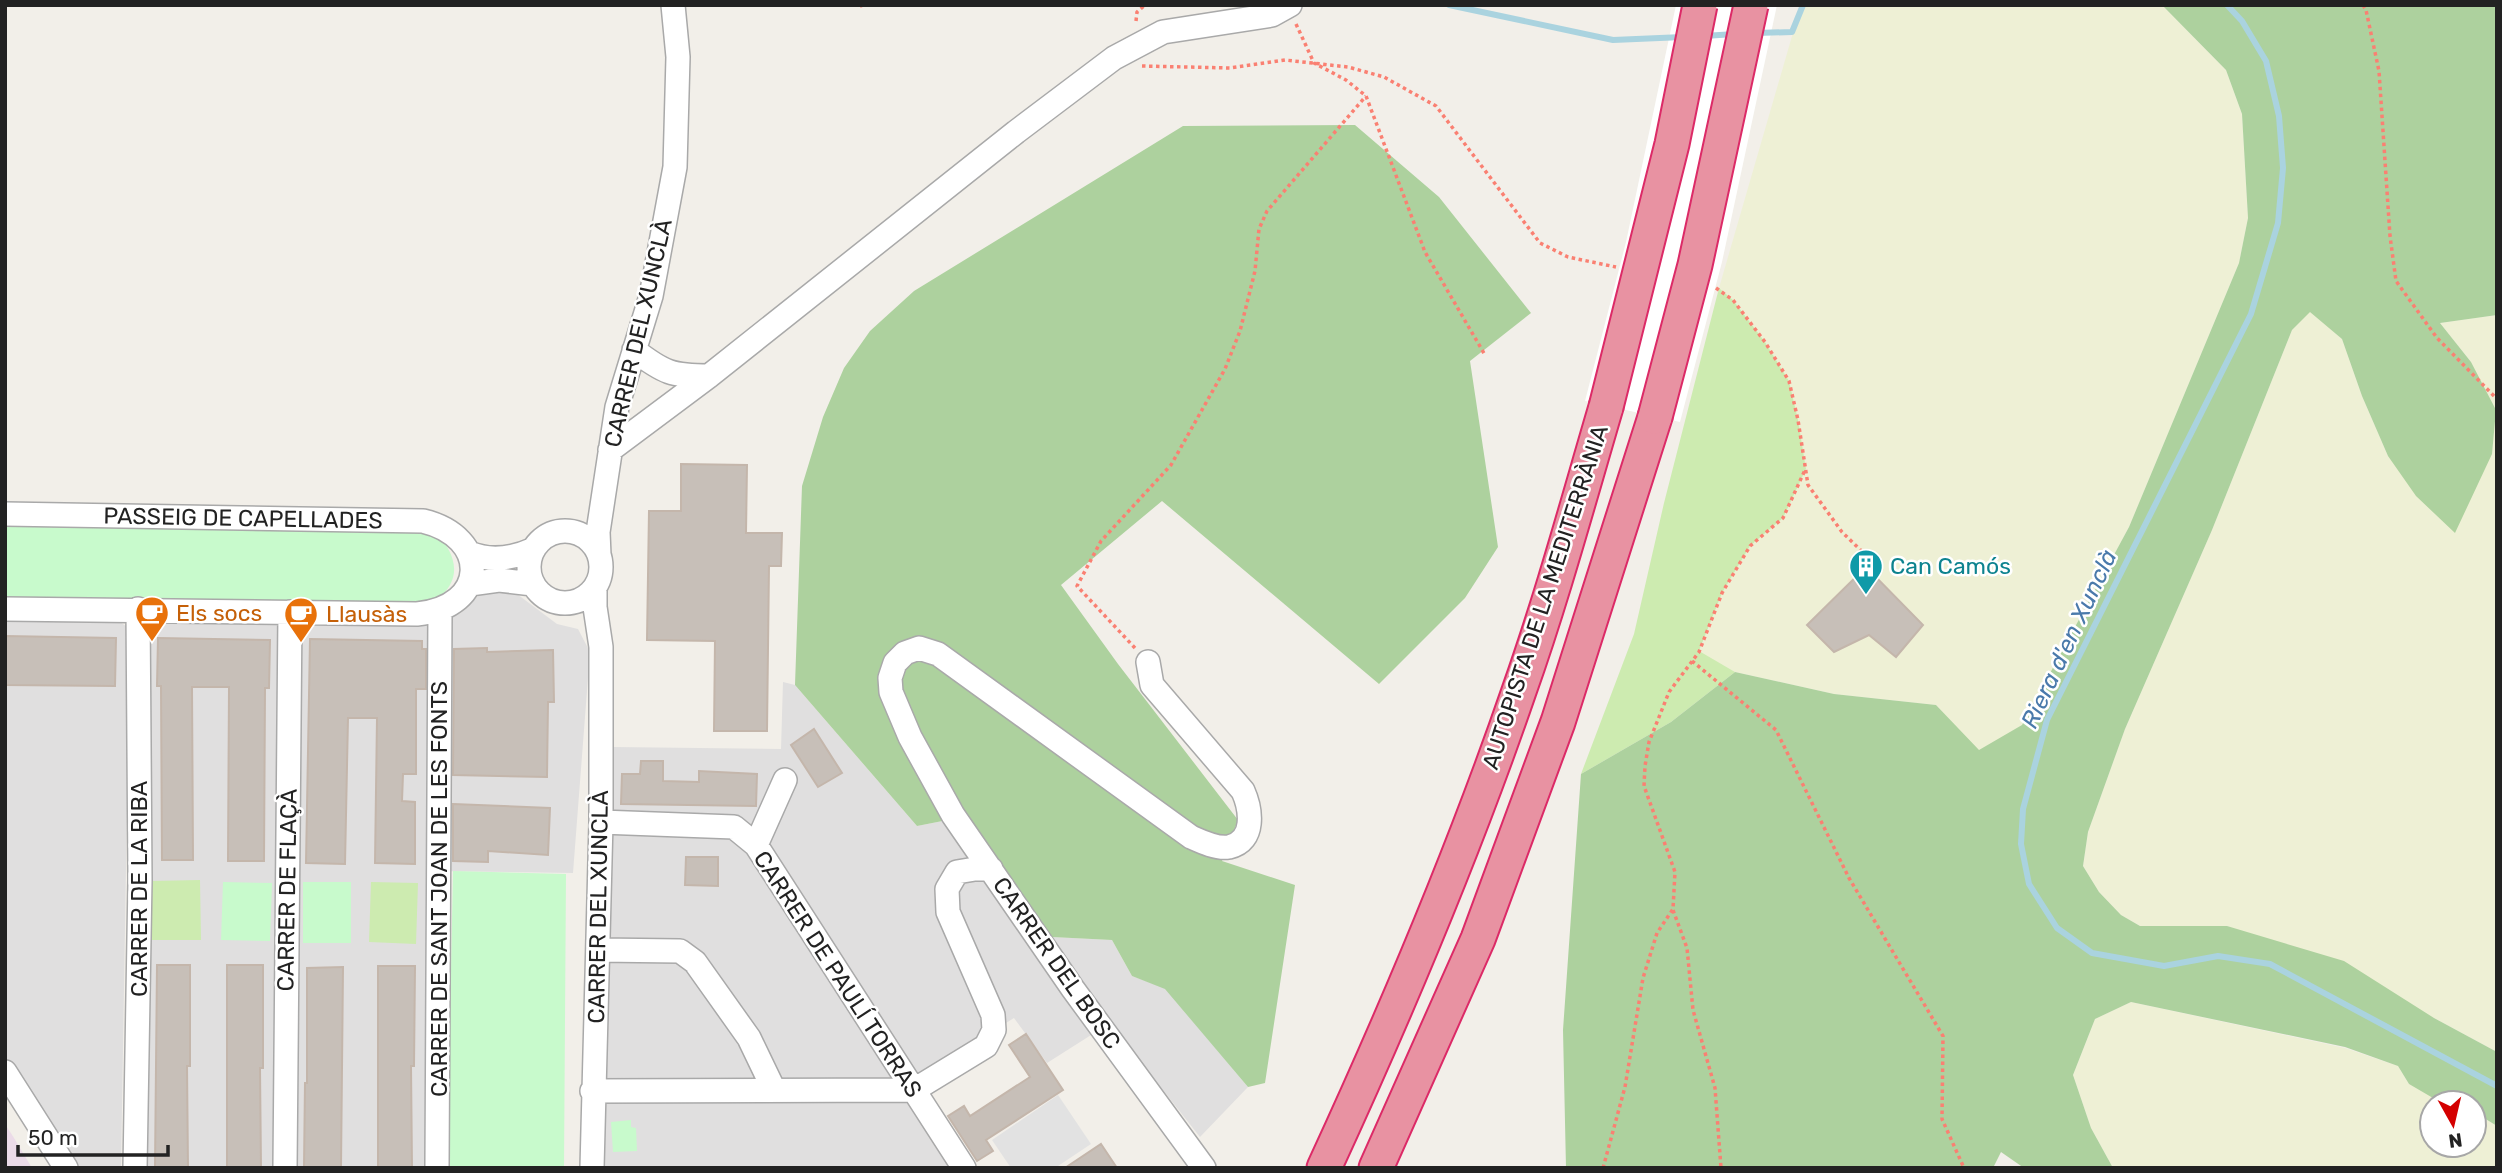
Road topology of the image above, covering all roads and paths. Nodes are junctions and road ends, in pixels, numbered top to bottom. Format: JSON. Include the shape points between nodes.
{"nodes":[{"id":1,"x":673,"y":5,"type":"edge"},
{"id":2,"x":937,"y":5,"type":"edge"},
{"id":3,"x":959,"y":5,"type":"edge"},
{"id":4,"x":1700,"y":5,"type":"edge"},
{"id":5,"x":1751,"y":5,"type":"edge"},
{"id":6,"x":2363,"y":5,"type":"edge"},
{"id":7,"x":1292,"y":11,"type":"edge"},
{"id":8,"x":1114,"y":58,"type":"junction"},
{"id":9,"x":1314,"y":63,"type":"junction"},
{"id":10,"x":1366,"y":96,"type":"junction"},
{"id":11,"x":1618,"y":267,"type":"dead end"},
{"id":12,"x":1707,"y":286,"type":"dead end"},
{"id":13,"x":634,"y":350,"type":"junction"},
{"id":14,"x":1485,"y":355,"type":"dead end"},
{"id":15,"x":709,"y":376,"type":"junction"},
{"id":16,"x":2497,"y":398,"type":"edge"},
{"id":17,"x":610,"y":450,"type":"junction"},
{"id":18,"x":1805,"y":469,"type":"junction"},
{"id":19,"x":604,"y":494,"type":"junction"},
{"id":20,"x":5,"y":514,"type":"edge"},
{"id":21,"x":563,"y":531,"type":"junction"},
{"id":22,"x":534,"y":549,"type":"junction"},
{"id":23,"x":469,"y":553,"type":"junction"},
{"id":24,"x":599,"y":555,"type":"junction"},
{"id":25,"x":1882,"y":571,"type":"dead end"},
{"id":26,"x":470,"y":584,"type":"junction"},
{"id":27,"x":533,"y":584,"type":"junction"},
{"id":28,"x":595,"y":588,"type":"junction"},
{"id":29,"x":559,"y":603,"type":"junction"},
{"id":30,"x":5,"y":609,"type":"edge"},
{"id":31,"x":138,"y":609,"type":"junction"},
{"id":32,"x":440,"y":611,"type":"junction"},
{"id":33,"x":290,"y":612,"type":"junction"},
{"id":34,"x":601,"y":647,"type":"junction"},
{"id":35,"x":1692,"y":661,"type":"junction"},
{"id":36,"x":1148,"y":662,"type":"joint"},
{"id":37,"x":785,"y":780,"type":"dead end"},
{"id":38,"x":601,"y":822,"type":"junction"},
{"id":39,"x":756,"y":845,"type":"junction"},
{"id":40,"x":992,"y":869,"type":"junction"},
{"id":41,"x":1673,"y":909,"type":"junction"},
{"id":42,"x":598,"y":950,"type":"junction"},
{"id":43,"x":5,"y":1072,"type":"edge"},
{"id":44,"x":774,"y":1090,"type":"junction"},
{"id":45,"x":914,"y":1090,"type":"junction"},
{"id":46,"x":592,"y":1091,"type":"junction"},
{"id":47,"x":66,"y":1168,"type":"edge"},
{"id":48,"x":135,"y":1168,"type":"edge"},
{"id":49,"x":285,"y":1168,"type":"edge"},
{"id":50,"x":437,"y":1168,"type":"edge"},
{"id":51,"x":592,"y":1168,"type":"edge"},
{"id":52,"x":964,"y":1168,"type":"edge"},
{"id":53,"x":1204,"y":1168,"type":"edge"},
{"id":54,"x":1324,"y":1168,"type":"edge"},
{"id":55,"x":1376,"y":1168,"type":"edge"},
{"id":56,"x":1603,"y":1168,"type":"edge"},
{"id":57,"x":1721,"y":1168,"type":"edge"},
{"id":58,"x":1964,"y":1168,"type":"edge"}],
"edges":[{"from":1,"to":13,"type":"street","name":"CARRER DEL XUNCLÀ","via":[[678,57],[675,167],[651,296]]},
{"from":2,"to":3,"type":"path"},
{"from":4,"to":54,"type":"highway","name":"AUTOPISTA DE LA MEDITERRÀNIA","bridge":true,"via":[[1672,144],[1606,407],[1545,614],[1469,828],[1385,1034]]},
{"from":5,"to":55,"type":"highway","name":"AUTOPISTA DE LA MEDITERRÀNIA","bridge":true,"via":[[1695,265],[1655,417],[1558,722],[1487,915]]},
{"from":6,"to":16,"type":"path","via":[[2379,71],[2396,281],[2437,338]]},
{"from":7,"to":8,"type":"street","via":[[1163,32]]},
{"from":7,"to":9,"type":"path"},
{"from":8,"to":9,"type":"path","via":[[1148,67],[1186,69],[1285,60]]},
{"from":8,"to":15,"type":"street"},
{"from":9,"to":10,"type":"path"},
{"from":9,"to":11,"type":"path","via":[[1384,78],[1436,106],[1540,243],[1568,257]]},
{"from":10,"to":14,"type":"path","via":[[1425,253]]},
{"from":10,"to":36,"type":"path","via":[[1267,211],[1259,229],[1255,271],[1240,331],[1225,369],[1171,465],[1101,541],[1077,586]]},
{"from":12,"to":18,"type":"path","via":[[1719,288],[1733,300],[1788,382]]},
{"from":13,"to":15,"type":"street","via":[[676,376]]},
{"from":13,"to":17,"type":"street","name":"CARRER DEL XUNCLÀ"},
{"from":15,"to":17,"type":"street"},
{"from":17,"to":19,"type":"street","name":"CARRER DEL XUNCLÀ"},
{"from":18,"to":25,"type":"path","via":[[1808,485],[1842,533]]},
{"from":18,"to":35,"type":"path","via":[[1783,517],[1750,546],[1729,581]]},
{"from":19,"to":21,"type":"street"},
{"from":19,"to":24,"type":"street","name":"CARRER DEL XUNCLÀ"},
{"from":20,"to":23,"type":"street","name":"PASSEIG DE CAPELLADES","via":[[423,521],[451,532]]},
{"from":21,"to":22,"type":"street"},
{"from":21,"to":24,"type":"street","via":[[585,537]]},
{"from":22,"to":23,"type":"street","via":[[516,557]]},
{"from":22,"to":27,"type":"street","via":[[530,560]]},
{"from":23,"to":26,"type":"street"},
{"from":24,"to":28,"type":"street","via":[[600,578]]},
{"from":26,"to":27,"type":"street","via":[[499,580]]},
{"from":26,"to":32,"type":"street","via":[[458,600]]},
{"from":27,"to":29,"type":"street"},
{"from":28,"to":29,"type":"street","via":[[576,602]]},
{"from":28,"to":34,"type":"street","name":"CARRER DEL XUNCLÀ"},
{"from":29,"to":34,"type":"street","via":[[584,622]]},
{"from":30,"to":31,"type":"street"},
{"from":31,"to":33,"type":"street"},
{"from":31,"to":48,"type":"street","name":"CARRER DE LA RIBA"},
{"from":32,"to":33,"type":"street"},
{"from":32,"to":50,"type":"street","name":"CARRER DE SANT JOAN DE LES FONTS"},
{"from":33,"to":49,"type":"street","name":"CARRER DE FLAÇÀ"},
{"from":34,"to":38,"type":"street","name":"CARRER DEL XUNCLÀ"},
{"from":35,"to":41,"type":"path","via":[[1670,692],[1649,742],[1645,766],[1644,786],[1675,872]]},
{"from":35,"to":58,"type":"path","via":[[1776,730],[1849,878],[1944,1036],[1942,1119]]},
{"from":36,"to":40,"type":"street","via":[[1152,685],[1244,791],[1251,819],[1247,832],[1229,847],[1191,837],[938,654],[919,648],[895,663],[890,678],[898,712],[953,815]]},
{"from":37,"to":39,"type":"street"},
{"from":38,"to":39,"type":"street","name":"CARRER DE PAULÍ TORRAS","via":[[734,827]]},
{"from":38,"to":42,"type":"street","name":"CARRER DEL XUNCLÀ"},
{"from":39,"to":45,"type":"street","name":"CARRER DE PAULÍ TORRAS"},
{"from":40,"to":45,"type":"street","name":"CARRER DEL BOSC","via":[[957,872],[947,889],[948,912],[993,1015],[994,1030],[986,1046]]},
{"from":40,"to":53,"type":"street","name":"CARRER DEL BOSC"},
{"from":41,"to":56,"type":"path","via":[[1657,933],[1643,978],[1625,1087]]},
{"from":41,"to":57,"type":"path","via":[[1687,948],[1693,1010],[1715,1088]]},
{"from":42,"to":44,"type":"street","via":[[680,951],[695,962],[749,1038]]},
{"from":42,"to":46,"type":"street","name":"CARRER DEL XUNCLÀ"},
{"from":43,"to":47,"type":"street"},
{"from":44,"to":45,"type":"street"},
{"from":44,"to":46,"type":"street"},
{"from":45,"to":52,"type":"street","name":"CARRER DE PAULÍ TORRAS"},
{"from":46,"to":51,"type":"street","name":"CARRER DEL XUNCLÀ"}]}
